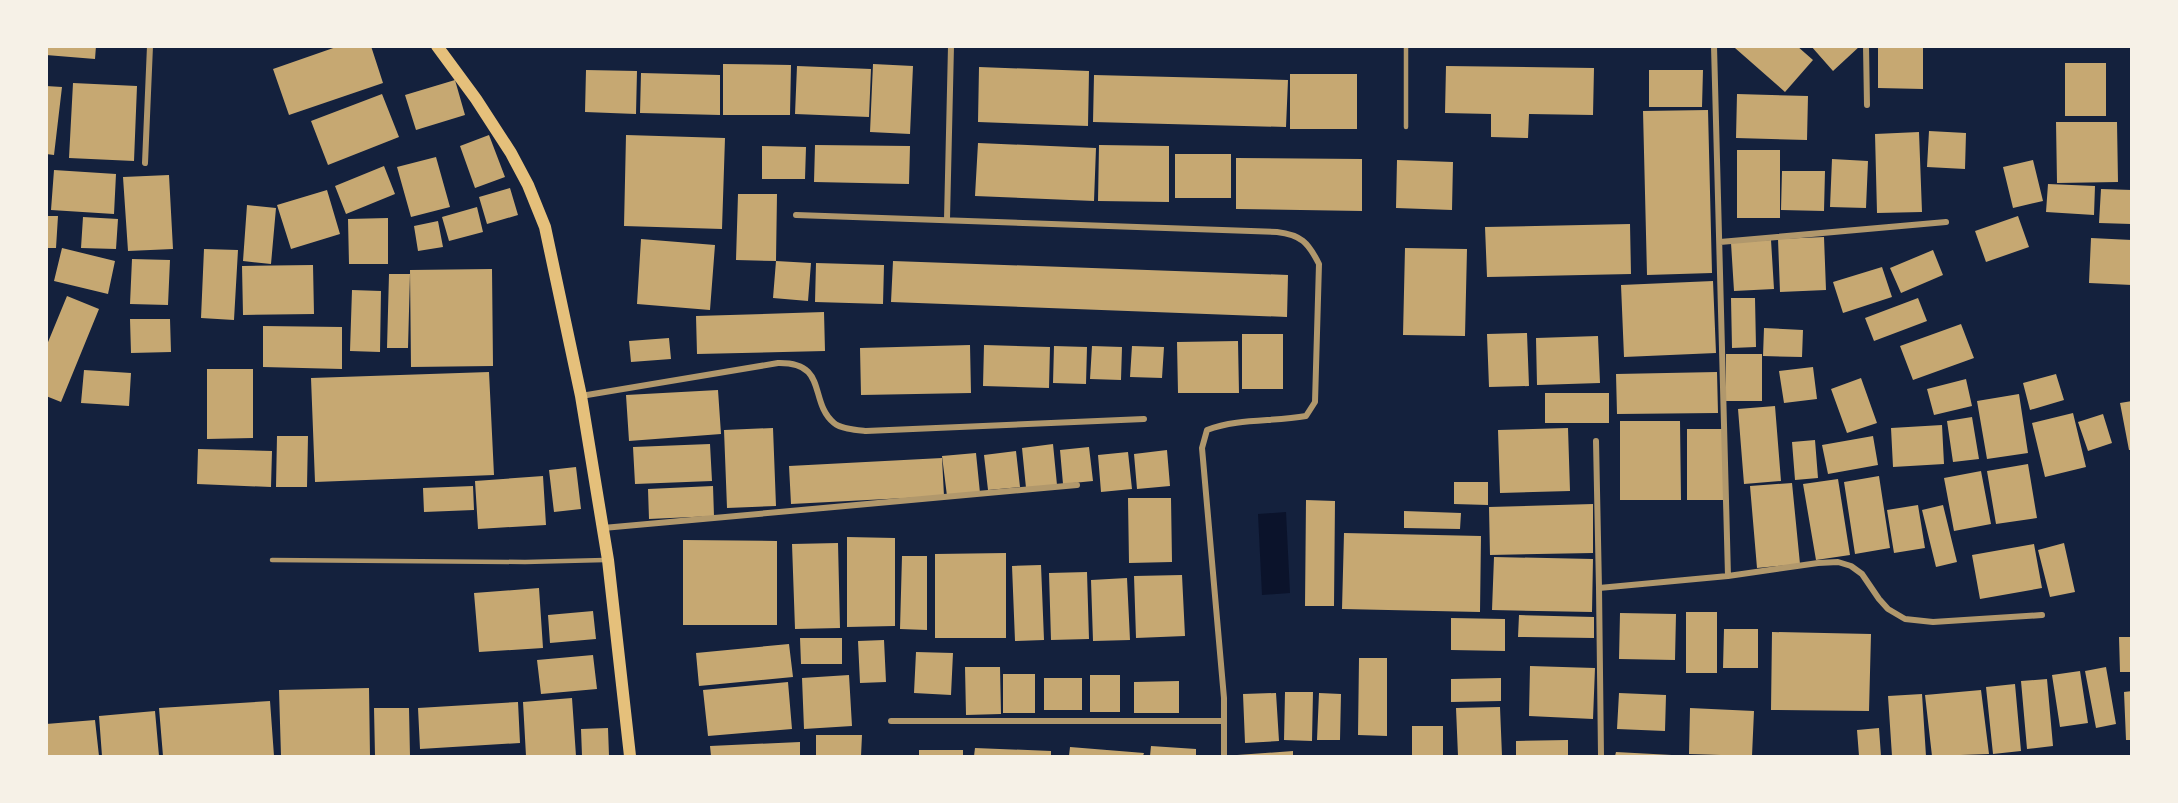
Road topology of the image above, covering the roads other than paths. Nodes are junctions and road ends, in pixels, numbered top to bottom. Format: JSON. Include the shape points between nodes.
{"nodes":[{"id":1,"x":150,"y":46,"type":"edge"},
{"id":2,"x":437,"y":46,"type":"edge"},
{"id":3,"x":951,"y":46,"type":"edge"},
{"id":4,"x":1406,"y":46,"type":"edge"},
{"id":5,"x":1714,"y":46,"type":"edge"},
{"id":6,"x":1866,"y":46,"type":"edge"},
{"id":7,"x":1867,"y":105,"type":"dead end"},
{"id":8,"x":1406,"y":127,"type":"dead end"},
{"id":9,"x":145,"y":163,"type":"dead end"},
{"id":10,"x":796,"y":215,"type":"dead end"},
{"id":11,"x":947,"y":219,"type":"junction"},
{"id":12,"x":1946,"y":222,"type":"dead end"},
{"id":13,"x":1720,"y":242,"type":"junction"},
{"id":14,"x":581,"y":396,"type":"junction"},
{"id":15,"x":1143,"y":419,"type":"dead end"},
{"id":16,"x":1596,"y":441,"type":"dead end"},
{"id":17,"x":1077,"y":485,"type":"dead end"},
{"id":18,"x":603,"y":528,"type":"junction"},
{"id":19,"x":272,"y":560,"type":"dead end"},
{"id":20,"x":608,"y":560,"type":"junction"},
{"id":21,"x":1728,"y":576,"type":"junction"},
{"id":22,"x":1599,"y":588,"type":"junction"},
{"id":23,"x":2042,"y":615,"type":"dead end"},
{"id":24,"x":891,"y":721,"type":"dead end"},
{"id":25,"x":1224,"y":721,"type":"junction"},
{"id":26,"x":630,"y":756,"type":"edge"},
{"id":27,"x":1224,"y":756,"type":"edge"},
{"id":28,"x":1601,"y":756,"type":"edge"}],
"edges":[{"from":1,"to":9,"type":"street"},
{"from":2,"to":14,"type":"main road","via":[[476,99],[528,185],[545,227]]},
{"from":3,"to":11,"type":"street"},
{"from":4,"to":8,"type":"lane"},
{"from":5,"to":13,"type":"street"},
{"from":6,"to":7,"type":"street"},
{"from":10,"to":11,"type":"street"},
{"from":11,"to":25,"type":"street","via":[[1277,232],[1295,234],[1310,247],[1319,264],[1315,402],[1306,416],[1222,424],[1207,430],[1202,448]]},
{"from":12,"to":13,"type":"street"},
{"from":13,"to":21,"type":"street"},
{"from":14,"to":15,"type":"street","via":[[793,363],[806,368],[835,424],[851,429]]},
{"from":14,"to":18,"type":"main road"},
{"from":16,"to":22,"type":"street"},
{"from":17,"to":18,"type":"street"},
{"from":18,"to":20,"type":"main road"},
{"from":19,"to":20,"type":"lane"},
{"from":20,"to":26,"type":"main road"},
{"from":21,"to":22,"type":"street"},
{"from":21,"to":23,"type":"street","via":[[1838,562],[1862,574],[1888,609],[1905,619],[1933,622]]},
{"from":22,"to":28,"type":"street"},
{"from":24,"to":25,"type":"street"},
{"from":25,"to":27,"type":"street"}]}
